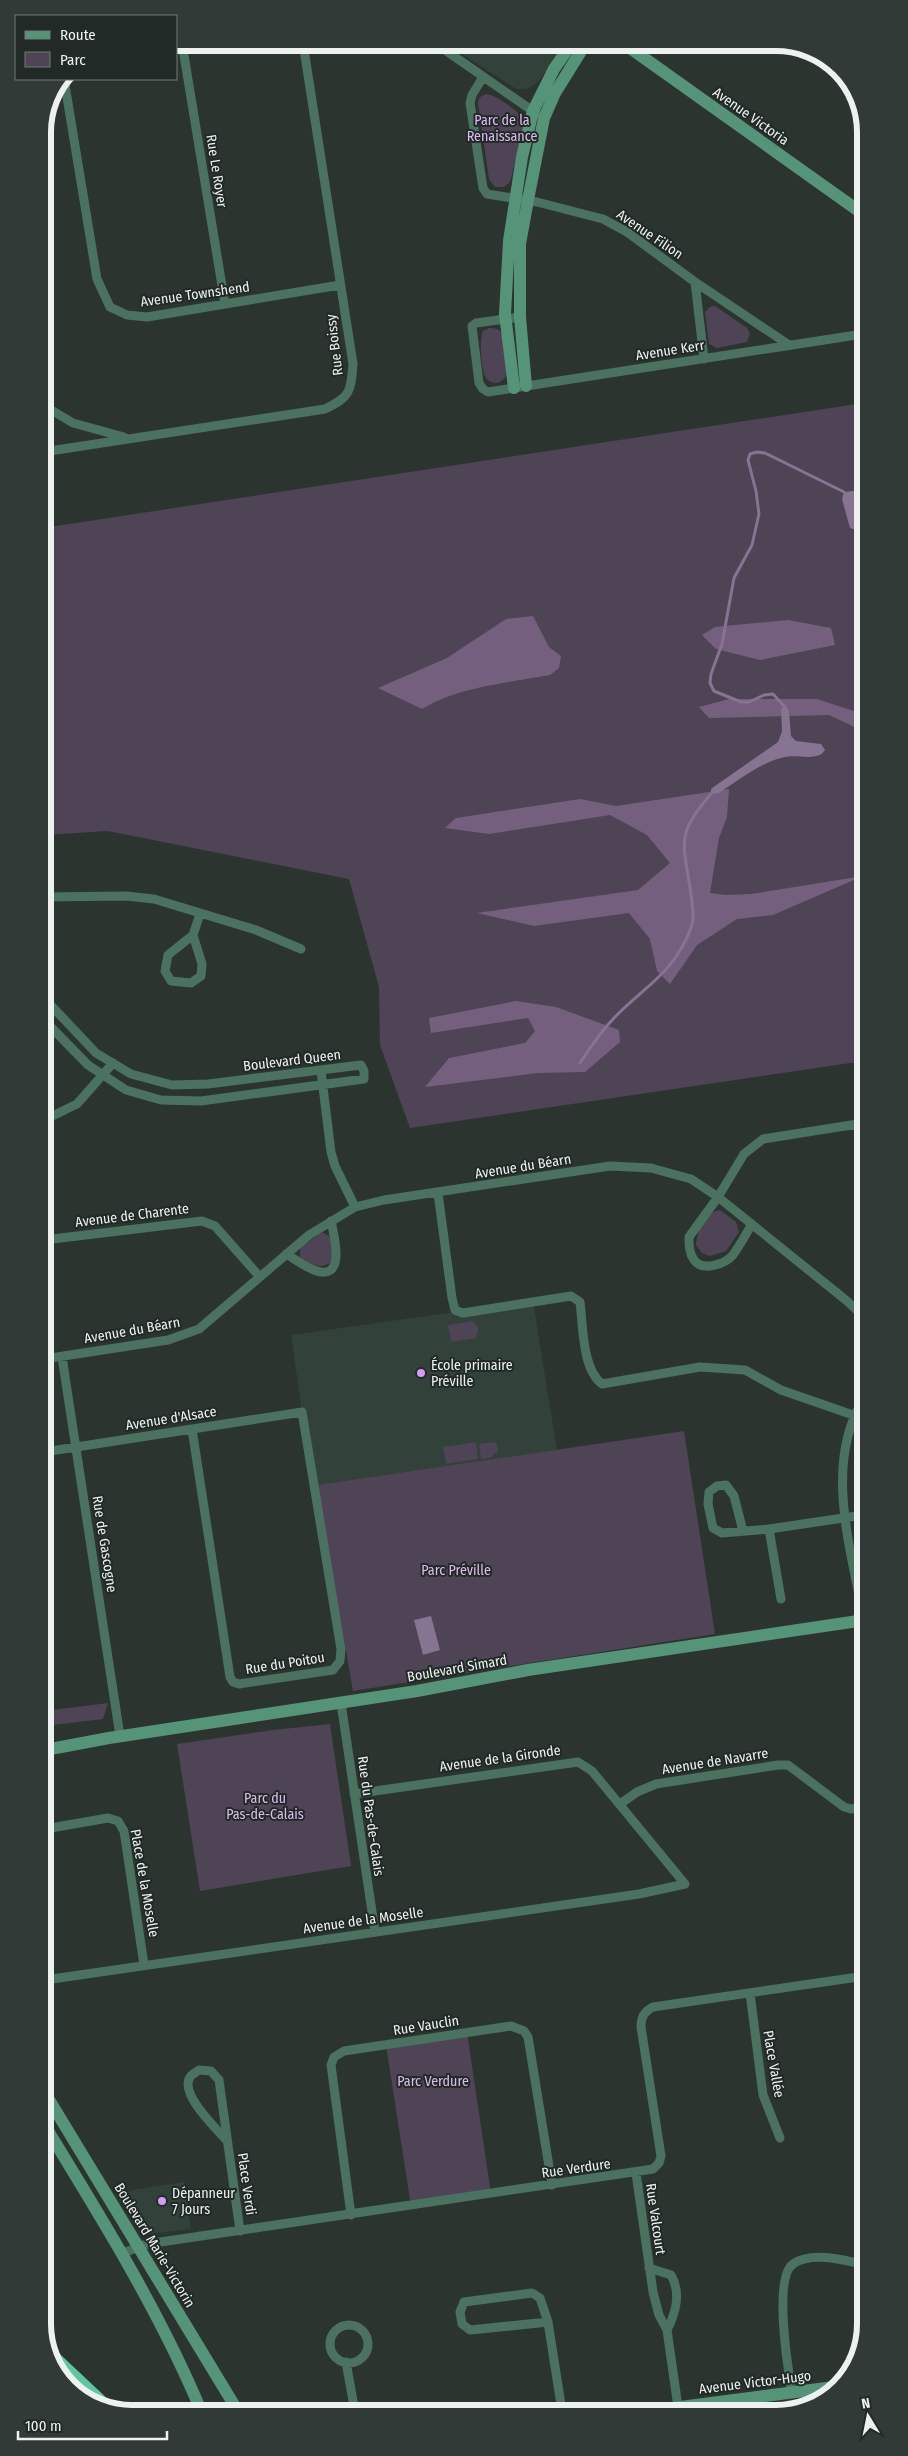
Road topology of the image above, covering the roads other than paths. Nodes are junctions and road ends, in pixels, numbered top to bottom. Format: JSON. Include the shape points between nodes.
{"nodes":[{"id":1,"x":183,"y":51,"type":"edge"},
{"id":2,"x":304,"y":51,"type":"edge"},
{"id":3,"x":446,"y":51,"type":"edge"},
{"id":4,"x":566,"y":51,"type":"edge"},
{"id":5,"x":581,"y":51,"type":"edge"},
{"id":6,"x":634,"y":51,"type":"edge"},
{"id":7,"x":482,"y":77,"type":"junction"},
{"id":8,"x":65,"y":87,"type":"edge"},
{"id":9,"x":533,"y":111,"type":"junction"},
{"id":10,"x":544,"y":118,"type":"junction"},
{"id":11,"x":522,"y":199,"type":"junction"},
{"id":12,"x":857,"y":210,"type":"edge"},
{"id":13,"x":695,"y":282,"type":"junction"},
{"id":14,"x":340,"y":285,"type":"junction"},
{"id":15,"x":224,"y":304,"type":"junction"},
{"id":16,"x":520,"y":317,"type":"junction"},
{"id":17,"x":506,"y":318,"type":"junction"},
{"id":18,"x":857,"y":335,"type":"edge"},
{"id":19,"x":789,"y":345,"type":"junction"},
{"id":20,"x":704,"y":359,"type":"junction"},
{"id":21,"x":520,"y":387,"type":"junction"},
{"id":22,"x":51,"y":410,"type":"edge"},
{"id":23,"x":129,"y":438,"type":"junction"},
{"id":24,"x":51,"y":451,"type":"edge"},
{"id":25,"x":51,"y":897,"type":"edge"},
{"id":26,"x":200,"y":914,"type":"junction"},
{"id":27,"x":193,"y":935,"type":"junction"},
{"id":28,"x":301,"y":949,"type":"dead end"},
{"id":29,"x":51,"y":1005,"type":"edge"},
{"id":30,"x":51,"y":1027,"type":"edge"},
{"id":31,"x":113,"y":1063,"type":"junction"},
{"id":32,"x":321,"y":1071,"type":"junction"},
{"id":33,"x":104,"y":1075,"type":"junction"},
{"id":34,"x":323,"y":1086,"type":"junction"},
{"id":35,"x":51,"y":1117,"type":"edge"},
{"id":36,"x":857,"y":1124,"type":"edge"},
{"id":37,"x":438,"y":1193,"type":"junction"},
{"id":38,"x":718,"y":1197,"type":"junction"},
{"id":39,"x":355,"y":1207,"type":"junction"},
{"id":40,"x":330,"y":1221,"type":"junction"},
{"id":41,"x":752,"y":1224,"type":"junction"},
{"id":42,"x":51,"y":1239,"type":"edge"},
{"id":43,"x":286,"y":1254,"type":"junction"},
{"id":44,"x":259,"y":1276,"type":"junction"},
{"id":45,"x":857,"y":1311,"type":"edge"},
{"id":46,"x":62,"y":1356,"type":"junction"},
{"id":47,"x":51,"y":1358,"type":"edge"},
{"id":48,"x":857,"y":1409,"type":"edge"},
{"id":49,"x":302,"y":1412,"type":"joint"},
{"id":50,"x":853,"y":1415,"type":"junction"},
{"id":51,"x":192,"y":1429,"type":"junction"},
{"id":52,"x":76,"y":1447,"type":"junction"},
{"id":53,"x":51,"y":1451,"type":"edge"},
{"id":54,"x":857,"y":1516,"type":"edge"},
{"id":55,"x":846,"y":1518,"type":"junction"},
{"id":56,"x":769,"y":1529,"type":"junction"},
{"id":57,"x":743,"y":1531,"type":"junction"},
{"id":58,"x":857,"y":1580,"type":"edge"},
{"id":59,"x":781,"y":1599,"type":"dead end"},
{"id":60,"x":857,"y":1621,"type":"edge"},
{"id":61,"x":341,"y":1703,"type":"junction"},
{"id":62,"x":120,"y":1736,"type":"junction"},
{"id":63,"x":51,"y":1751,"type":"edge"},
{"id":64,"x":354,"y":1794,"type":"junction"},
{"id":65,"x":620,"y":1804,"type":"junction"},
{"id":66,"x":857,"y":1808,"type":"edge"},
{"id":67,"x":51,"y":1828,"type":"edge"},
{"id":68,"x":685,"y":1884,"type":"joint"},
{"id":69,"x":375,"y":1932,"type":"junction"},
{"id":70,"x":144,"y":1964,"type":"junction"},
{"id":71,"x":857,"y":1977,"type":"edge"},
{"id":72,"x":51,"y":1979,"type":"edge"},
{"id":73,"x":750,"y":1993,"type":"junction"},
{"id":74,"x":51,"y":2103,"type":"edge"},
{"id":75,"x":51,"y":2136,"type":"edge"},
{"id":76,"x":780,"y":2138,"type":"dead end"},
{"id":77,"x":227,"y":2141,"type":"junction"},
{"id":78,"x":636,"y":2173,"type":"junction"},
{"id":79,"x":552,"y":2185,"type":"junction"},
{"id":80,"x":351,"y":2215,"type":"junction"},
{"id":81,"x":240,"y":2231,"type":"junction"},
{"id":82,"x":138,"y":2246,"type":"junction"},
{"id":83,"x":123,"y":2253,"type":"junction"},
{"id":84,"x":857,"y":2263,"type":"edge"},
{"id":85,"x":649,"y":2268,"type":"junction"},
{"id":86,"x":548,"y":2322,"type":"junction"},
{"id":87,"x":667,"y":2330,"type":"junction"},
{"id":88,"x":346,"y":2362,"type":"junction"},
{"id":89,"x":65,"y":2370,"type":"edge"},
{"id":90,"x":824,"y":2388,"type":"edge"},
{"id":91,"x":90,"y":2393,"type":"edge"},
{"id":92,"x":792,"y":2393,"type":"junction"},
{"id":93,"x":199,"y":2405,"type":"edge"},
{"id":94,"x":234,"y":2405,"type":"edge"},
{"id":95,"x":354,"y":2405,"type":"edge"},
{"id":96,"x":561,"y":2405,"type":"edge"},
{"id":97,"x":678,"y":2405,"type":"edge"},
{"id":98,"x":694,"y":2405,"type":"edge"}],
"edges":[{"from":1,"to":15,"type":"street","name":"Rue Le Royer"},
{"from":2,"to":14,"type":"street","name":"Rue Boissy"},
{"from":3,"to":7,"type":"street"},
{"from":4,"to":9,"type":"street"},
{"from":5,"to":10,"type":"street","via":[[554,92]]},
{"from":6,"to":12,"type":"street","name":"Avenue Victoria"},
{"from":7,"to":9,"type":"street"},
{"from":7,"to":11,"type":"street","name":"Avenue Filion","via":[[470,103],[483,188],[487,194]]},
{"from":8,"to":15,"type":"street","name":"Avenue Townshend","via":[[97,279],[110,307],[127,316],[147,317]]},
{"from":9,"to":10,"type":"street"},
{"from":9,"to":11,"type":"street"},
{"from":10,"to":11,"type":"street"},
{"from":11,"to":13,"type":"street","name":"Avenue Filion","via":[[603,219],[627,232]]},
{"from":11,"to":16,"type":"street"},
{"from":11,"to":17,"type":"street","via":[[509,241]]},
{"from":13,"to":19,"type":"street","name":"Avenue Filion"},
{"from":13,"to":20,"type":"street"},
{"from":14,"to":15,"type":"street","name":"Avenue Townshend"},
{"from":14,"to":23,"type":"street","name":"Rue Boissy","via":[[353,364],[352,384],[343,400],[324,409]]},
{"from":16,"to":17,"type":"street"},
{"from":16,"to":21,"type":"street"},
{"from":17,"to":21,"type":"street"},
{"from":17,"to":21,"type":"street","name":"Avenue Kerr","via":[[472,326],[479,383],[488,392]]},
{"from":18,"to":19,"type":"street","name":"Avenue Kerr"},
{"from":19,"to":20,"type":"street","name":"Avenue Kerr"},
{"from":20,"to":21,"type":"street","name":"Avenue Kerr"},
{"from":22,"to":23,"type":"street","via":[[73,422]]},
{"from":23,"to":24,"type":"street","name":"Rue Boissy"},
{"from":25,"to":26,"type":"street","via":[[142,897]]},
{"from":26,"to":27,"type":"street"},
{"from":26,"to":28,"type":"street","via":[[284,940]]},
{"from":27,"to":27,"type":"street","via":[[168,955],[165,971],[171,980],[191,983],[201,976],[202,964]]},
{"from":29,"to":31,"type":"street","name":"Boulevard Queen","via":[[96,1053]]},
{"from":30,"to":33,"type":"street","name":"Boulevard Queen","via":[[88,1064]]},
{"from":31,"to":32,"type":"street","name":"Boulevard Queen","via":[[131,1074],[172,1084],[208,1084]]},
{"from":31,"to":33,"type":"street"},
{"from":32,"to":34,"type":"street"},
{"from":32,"to":34,"type":"street","name":"Boulevard Queen","via":[[361,1065],[364,1071],[364,1079]]},
{"from":33,"to":34,"type":"street","name":"Boulevard Queen","via":[[126,1090],[161,1100],[201,1100]]},
{"from":33,"to":35,"type":"street","via":[[77,1104]]},
{"from":34,"to":39,"type":"street","via":[[335,1166]]},
{"from":36,"to":38,"type":"street","via":[[763,1139],[744,1154]]},
{"from":37,"to":38,"type":"street","name":"Avenue du Béarn","via":[[610,1166],[651,1168],[675,1174],[691,1179]]},
{"from":37,"to":39,"type":"street","name":"Avenue du Béarn"},
{"from":37,"to":50,"type":"street","via":[[455,1310],[463,1313],[571,1296],[580,1302],[588,1363],[594,1378],[602,1384],[700,1367],[745,1370],[781,1390]]},
{"from":38,"to":41,"type":"street","name":"Avenue du Béarn"},
{"from":38,"to":41,"type":"street","via":[[689,1237],[695,1261],[705,1266],[720,1264],[732,1256]]},
{"from":39,"to":40,"type":"street","name":"Avenue du Béarn"},
{"from":40,"to":43,"type":"street","name":"Avenue du Béarn"},
{"from":40,"to":43,"type":"street","via":[[337,1254],[332,1267],[314,1270]]},
{"from":41,"to":45,"type":"street","name":"Avenue du Béarn"},
{"from":42,"to":44,"type":"street","name":"Avenue de Charente","via":[[202,1221],[215,1226]]},
{"from":43,"to":44,"type":"street","name":"Avenue du Béarn"},
{"from":44,"to":46,"type":"street","name":"Avenue du Béarn","via":[[189,1334]]},
{"from":46,"to":47,"type":"street","name":"Avenue du Béarn"},
{"from":46,"to":52,"type":"street","name":"Rue de Gascogne"},
{"from":48,"to":50,"type":"street"},
{"from":49,"to":51,"type":"street","name":"Avenue d'Alsace"},
{"from":49,"to":51,"type":"street","name":"Rue du Poitou","via":[[341,1649],[337,1666],[326,1671],[239,1684],[230,1677]]},
{"from":50,"to":55,"type":"street","via":[[844,1455]]},
{"from":51,"to":52,"type":"street","name":"Avenue d'Alsace"},
{"from":52,"to":53,"type":"street","name":"Avenue d'Alsace"},
{"from":52,"to":62,"type":"street","name":"Rue de Gascogne"},
{"from":54,"to":55,"type":"street"},
{"from":55,"to":56,"type":"street"},
{"from":55,"to":58,"type":"street"},
{"from":56,"to":57,"type":"street"},
{"from":56,"to":59,"type":"street"},
{"from":57,"to":57,"type":"street","via":[[722,1533],[713,1528],[709,1492],[717,1486],[726,1485],[734,1496]]},
{"from":60,"to":61,"type":"street","name":"Boulevard Simard","via":[[528,1670]]},
{"from":61,"to":62,"type":"street","name":"Boulevard Simard"},
{"from":61,"to":64,"type":"street","name":"Rue du Pas-de-Calais"},
{"from":62,"to":63,"type":"street","name":"Boulevard Simard"},
{"from":64,"to":65,"type":"street","name":"Avenue de la Gironde","via":[[578,1762],[592,1771]]},
{"from":64,"to":69,"type":"street","name":"Rue du Pas-de-Calais"},
{"from":65,"to":66,"type":"street","name":"Avenue de Navarre","via":[[656,1784],[778,1764],[788,1765],[844,1807]]},
{"from":65,"to":68,"type":"street","name":"Avenue de la Gironde"},
{"from":67,"to":70,"type":"street","name":"Place de la Moselle","via":[[108,1818],[118,1822],[124,1831]]},
{"from":68,"to":69,"type":"street","name":"Avenue de la Moselle","via":[[638,1894]]},
{"from":69,"to":70,"type":"street","name":"Avenue de la Moselle"},
{"from":70,"to":72,"type":"street","name":"Avenue de la Moselle"},
{"from":71,"to":73,"type":"street","name":"Rue Verdure"},
{"from":73,"to":76,"type":"street","name":"Place Vallée","via":[[763,2095]]},
{"from":73,"to":78,"type":"street","name":"Rue Verdure","via":[[653,2007],[646,2011],[641,2027],[661,2156],[653,2170]]},
{"from":74,"to":82,"type":"street","name":"Boulevard Marie-Victorin"},
{"from":75,"to":83,"type":"street"},
{"from":77,"to":77,"type":"street","name":"Place Verdi","via":[[219,2080],[211,2071],[199,2070],[190,2077],[187,2086],[189,2096]]},
{"from":77,"to":81,"type":"street","name":"Place Verdi"},
{"from":78,"to":79,"type":"street","name":"Rue Verdure"},
{"from":78,"to":85,"type":"street","name":"Rue Valcourt"},
{"from":79,"to":80,"type":"street","name":"Rue Verdure"},
{"from":79,"to":80,"type":"street","name":"Rue Vauclin","via":[[528,2037],[524,2031],[511,2026],[467,2032],[344,2051],[334,2056],[331,2066]]},
{"from":80,"to":81,"type":"street","name":"Rue Verdure"},
{"from":81,"to":82,"type":"street","name":"Rue Verdure"},
{"from":82,"to":83,"type":"street","name":"Rue Verdure"},
{"from":82,"to":94,"type":"street","name":"Boulevard Marie-Victorin"},
{"from":83,"to":93,"type":"street","via":[[174,2348]]},
{"from":84,"to":92,"type":"street","via":[[818,2258],[805,2259],[789,2268],[782,2312]]},
{"from":85,"to":87,"type":"street","name":"Rue Valcourt","via":[[657,2308]]},
{"from":85,"to":87,"type":"street","name":"Rue Valcourt","via":[[671,2275],[676,2284],[674,2317]]},
{"from":86,"to":86,"type":"street","via":[[540,2298],[532,2293],[464,2302],[460,2312],[462,2324],[470,2330]]},
{"from":86,"to":96,"type":"street"},
{"from":87,"to":97,"type":"street","name":"Rue Valcourt"},
{"from":88,"to":88,"type":"street","via":[[331,2351],[331,2338],[339,2328],[357,2326],[366,2334],[368,2346],[363,2356]]},
{"from":88,"to":95,"type":"street"},
{"from":89,"to":91,"type":"highway"},
{"from":90,"to":92,"type":"street","name":"Avenue Victor-Hugo"},
{"from":92,"to":98,"type":"street","name":"Avenue Victor-Hugo"}]}
